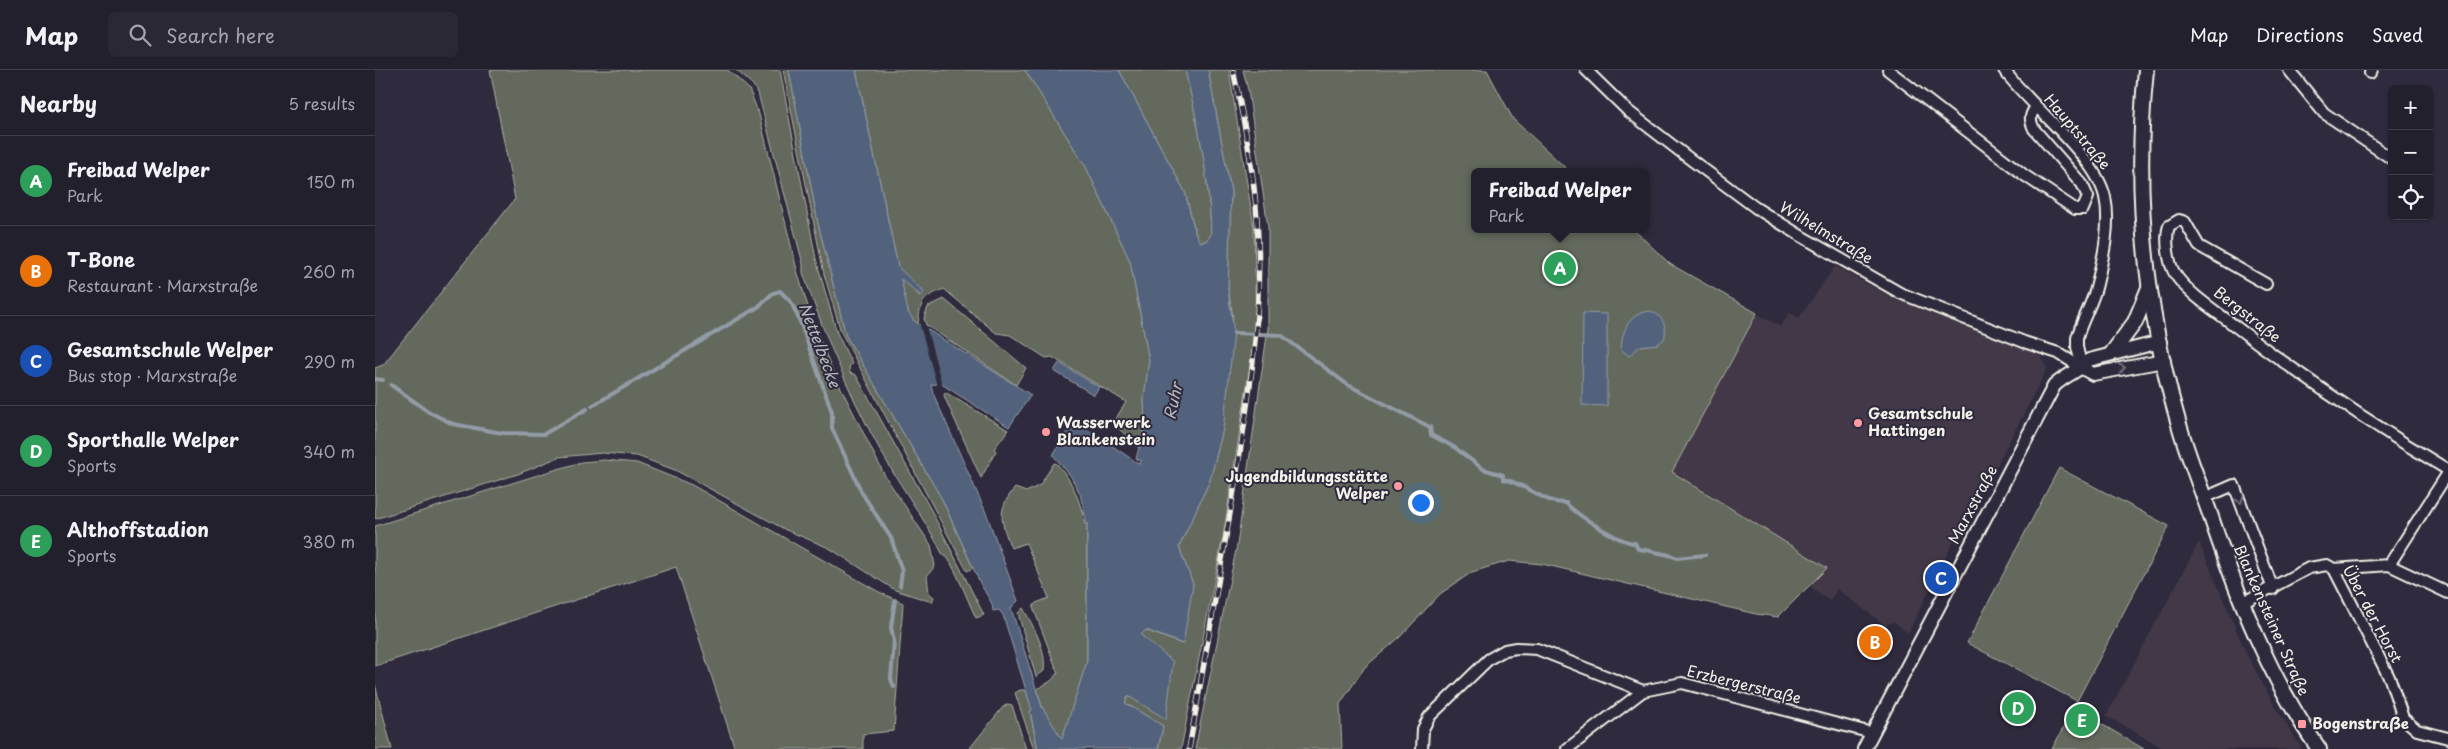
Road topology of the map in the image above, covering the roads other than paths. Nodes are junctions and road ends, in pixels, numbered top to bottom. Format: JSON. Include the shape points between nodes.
{"nodes":[{"id":1,"x":1587,"y":70,"type":"edge"},
{"id":2,"x":1888,"y":70,"type":"edge"},
{"id":3,"x":2004,"y":70,"type":"edge"},
{"id":4,"x":2146,"y":70,"type":"edge"},
{"id":5,"x":2289,"y":70,"type":"edge"},
{"id":6,"x":2036,"y":107,"type":"junction"},
{"id":7,"x":2388,"y":156,"type":"edge"},
{"id":8,"x":2266,"y":284,"type":"dead end"},
{"id":9,"x":2149,"y":287,"type":"junction"},
{"id":10,"x":2159,"y":342,"type":"junction"},
{"id":11,"x":2112,"y":354,"type":"junction"},
{"id":12,"x":2164,"y":361,"type":"junction"},
{"id":13,"x":2082,"y":368,"type":"junction"},
{"id":14,"x":2448,"y":472,"type":"edge"},
{"id":15,"x":2204,"y":498,"type":"junction"},
{"id":16,"x":2389,"y":565,"type":"junction"},
{"id":17,"x":2334,"y":570,"type":"junction"},
{"id":18,"x":2273,"y":588,"type":"junction"},
{"id":19,"x":2448,"y":593,"type":"edge"},
{"id":20,"x":2242,"y":603,"type":"junction"},
{"id":21,"x":1643,"y":691,"type":"junction"},
{"id":22,"x":1872,"y":733,"type":"junction"},
{"id":23,"x":2448,"y":738,"type":"edge"},
{"id":24,"x":1422,"y":749,"type":"edge"},
{"id":25,"x":1567,"y":749,"type":"edge"},
{"id":26,"x":1864,"y":749,"type":"edge"},
{"id":27,"x":2319,"y":749,"type":"edge"}],
"edges":[{"from":1,"to":13,"type":"street","name":"Wilhelmstraße","via":[[1628,111],[1756,208],[1801,236],[1901,294],[2058,353]]},
{"from":2,"to":6,"type":"street","via":[[2024,175],[2075,209],[2083,209],[2088,197],[2082,184],[2030,121]]},
{"from":3,"to":6,"type":"street","name":"Hauptstraße"},
{"from":4,"to":9,"type":"main road","name":"Blankensteiner Straße","via":[[2141,178]]},
{"from":5,"to":7,"type":"street","via":[[2324,113]]},
{"from":6,"to":13,"type":"street","name":"Hauptstraße","via":[[2099,178],[2105,199],[2107,222],[2097,284],[2077,338]]},
{"from":8,"to":14,"type":"street","name":"Bergstraße","via":[[2199,246],[2185,222],[2179,220],[2169,226],[2167,236],[2173,270],[2194,292],[2315,385]]},
{"from":9,"to":10,"type":"main road","name":"Blankensteiner Straße"},
{"from":9,"to":11,"type":"main road","via":[[2135,322]]},
{"from":10,"to":11,"type":"street","name":"Marxstraße"},
{"from":10,"to":12,"type":"main road","name":"Blankensteiner Straße"},
{"from":11,"to":13,"type":"street","name":"Marxstraße","via":[[2089,360]]},
{"from":13,"to":12,"type":"street","one_way":true,"via":[[2093,374]]},
{"from":12,"to":15,"type":"main road","name":"Blankensteiner Straße","via":[[2178,422]]},
{"from":13,"to":22,"type":"street","name":"Marxstraße","via":[[2059,381],[2051,391]]},
{"from":14,"to":16,"type":"street"},
{"from":15,"to":18,"type":"street","name":"Blankensteiner Straße","one_way":true,"via":[[2234,485]]},
{"from":15,"to":20,"type":"main road","name":"Blankensteiner Straße"},
{"from":16,"to":17,"type":"street"},
{"from":16,"to":19,"type":"street"},
{"from":17,"to":18,"type":"street","name":"Über der Horst","via":[[2327,565],[2309,568]]},
{"from":17,"to":23,"type":"street","name":"Über der Horst","via":[[2390,679],[2403,718],[2417,730]]},
{"from":18,"to":20,"type":"street","name":"Über der Horst"},
{"from":20,"to":27,"type":"main road","name":"Blankensteiner Straße","via":[[2281,688]]},
{"from":21,"to":22,"type":"street","name":"Erzbergerstraße","via":[[1682,683]]},
{"from":21,"to":24,"type":"street","via":[[1537,649],[1505,650],[1489,659],[1429,717],[1423,729]]},
{"from":21,"to":25,"type":"street","name":"Erzbergerstraße"},
{"from":22,"to":26,"type":"street","name":"Marxstraße"}]}
